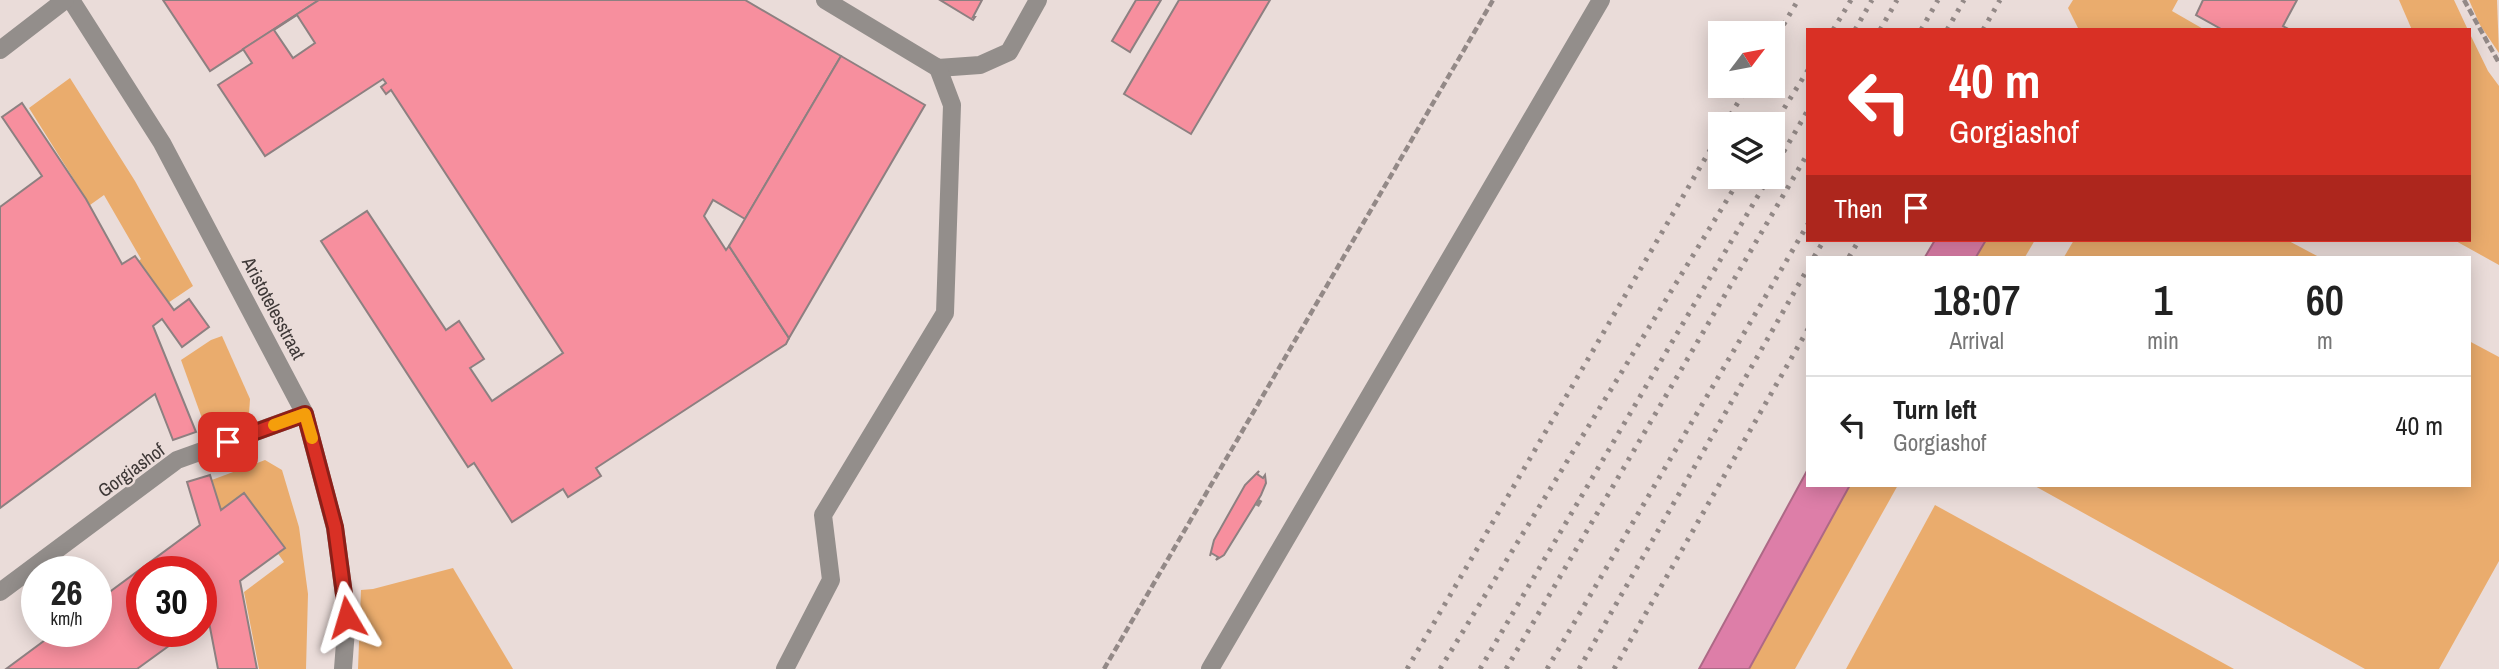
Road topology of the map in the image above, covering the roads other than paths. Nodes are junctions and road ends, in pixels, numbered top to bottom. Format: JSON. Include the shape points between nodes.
{"nodes":[{"id":1,"x":65,"y":0,"type":"edge"},
{"id":2,"x":71,"y":0,"type":"edge"},
{"id":3,"x":825,"y":0,"type":"edge"},
{"id":4,"x":1038,"y":0,"type":"edge"},
{"id":5,"x":1601,"y":0,"type":"edge"},
{"id":6,"x":0,"y":50,"type":"edge"},
{"id":7,"x":937,"y":68,"type":"junction"},
{"id":8,"x":305,"y":414,"type":"junction"},
{"id":9,"x":0,"y":592,"type":"edge"},
{"id":10,"x":343,"y":669,"type":"edge"},
{"id":11,"x":785,"y":669,"type":"edge"},
{"id":12,"x":1210,"y":669,"type":"edge"}],
"edges":[{"from":1,"to":6,"type":"street"},
{"from":2,"to":8,"type":"street","name":"Aristotelesstraat","via":[[162,143]]},
{"from":3,"to":7,"type":"street"},
{"from":4,"to":7,"type":"street","via":[[1009,52],[980,65]]},
{"from":5,"to":12,"type":"street"},
{"from":7,"to":11,"type":"street","via":[[952,105],[945,313],[823,514],[831,580]]},
{"from":8,"to":9,"type":"street","name":"Gorgiashof","via":[[177,460]]},
{"from":8,"to":10,"type":"street","name":"Aristotelesstraat","via":[[335,527],[347,617]]}]}
